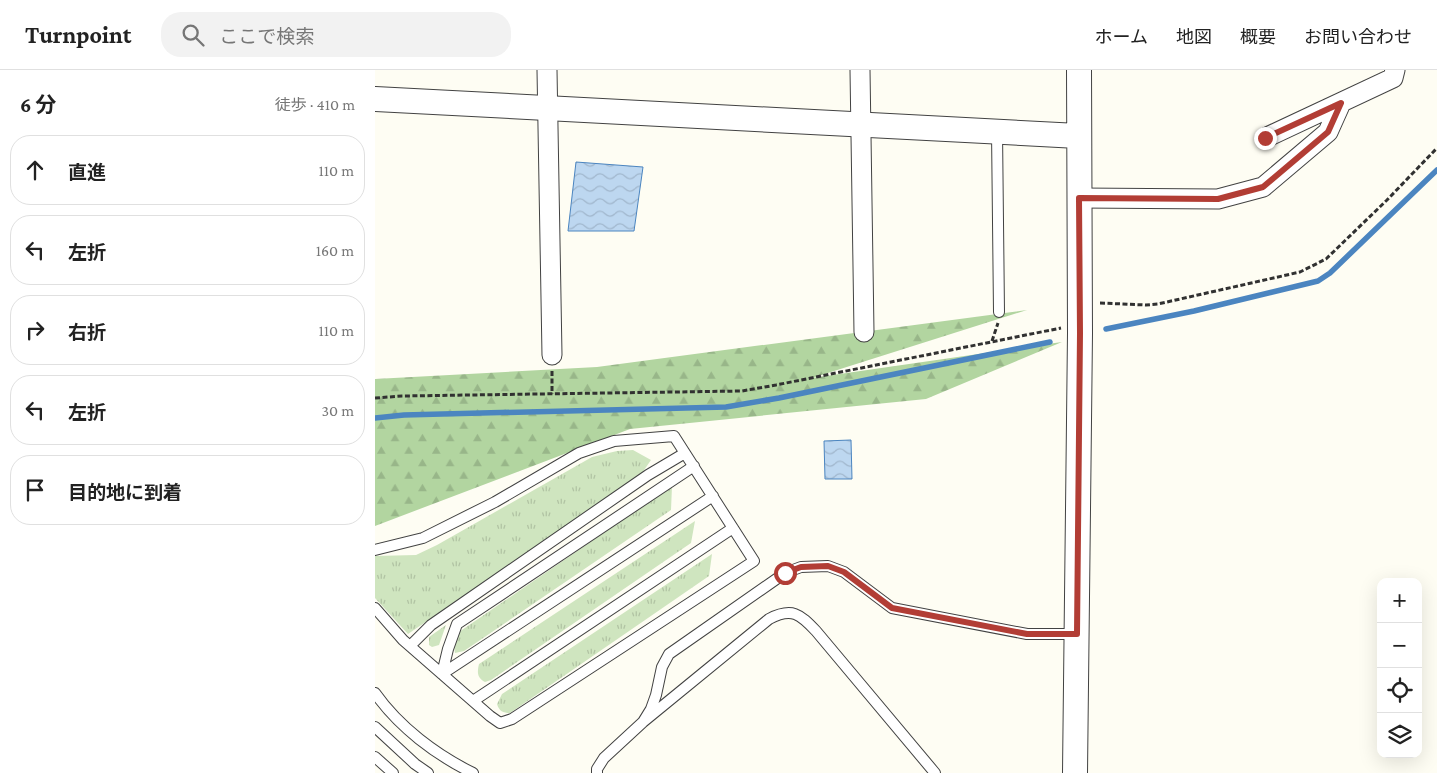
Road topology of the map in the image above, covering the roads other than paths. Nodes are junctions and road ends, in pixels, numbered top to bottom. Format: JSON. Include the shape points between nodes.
{"nodes":[{"id":1,"x":547,"y":70,"type":"edge"},
{"id":2,"x":860,"y":70,"type":"edge"},
{"id":3,"x":1079,"y":70,"type":"edge"},
{"id":4,"x":1395,"y":70,"type":"edge"},
{"id":5,"x":375,"y":99,"type":"edge"},
{"id":6,"x":1341,"y":103,"type":"junction"},
{"id":7,"x":548,"y":108,"type":"junction"},
{"id":8,"x":861,"y":124,"type":"junction"},
{"id":9,"x":997,"y":131,"type":"junction"},
{"id":10,"x":1079,"y":136,"type":"junction"},
{"id":11,"x":1265,"y":138,"type":"dead end"},
{"id":12,"x":1079,"y":198,"type":"junction"},
{"id":13,"x":999,"y":312,"type":"dead end"},
{"id":14,"x":865,"y":332,"type":"dead end"},
{"id":15,"x":552,"y":356,"type":"dead end"},
{"id":16,"x":685,"y":454,"type":"junction"},
{"id":17,"x":694,"y":466,"type":"junction"},
{"id":18,"x":713,"y":496,"type":"junction"},
{"id":19,"x":733,"y":528,"type":"junction"},
{"id":20,"x":375,"y":550,"type":"edge"},
{"id":21,"x":375,"y":608,"type":"edge"},
{"id":22,"x":1077,"y":634,"type":"junction"},
{"id":23,"x":410,"y":646,"type":"junction"},
{"id":24,"x":442,"y":674,"type":"junction"},
{"id":25,"x":375,"y":693,"type":"edge"},
{"id":26,"x":473,"y":701,"type":"junction"},
{"id":27,"x":643,"y":722,"type":"junction"},
{"id":28,"x":375,"y":727,"type":"edge"},
{"id":29,"x":375,"y":757,"type":"edge"},
{"id":30,"x":393,"y":773,"type":"edge"},
{"id":31,"x":428,"y":773,"type":"edge"},
{"id":32,"x":473,"y":773,"type":"edge"},
{"id":33,"x":597,"y":773,"type":"edge"},
{"id":34,"x":935,"y":773,"type":"edge"},
{"id":35,"x":1075,"y":773,"type":"edge"}],
"edges":[{"from":1,"to":7,"type":"street"},
{"from":2,"to":8,"type":"street"},
{"from":3,"to":10,"type":"street"},
{"from":4,"to":6,"type":"street","via":[[1393,78]]},
{"from":5,"to":7,"type":"street"},
{"from":6,"to":11,"type":"street"},
{"from":6,"to":12,"type":"street","via":[[1328,132],[1263,187],[1218,199]]},
{"from":7,"to":8,"type":"street"},
{"from":7,"to":15,"type":"street"},
{"from":8,"to":9,"type":"street"},
{"from":8,"to":14,"type":"street"},
{"from":9,"to":10,"type":"street"},
{"from":9,"to":13,"type":"lane"},
{"from":10,"to":12,"type":"street"},
{"from":12,"to":22,"type":"street"},
{"from":16,"to":17,"type":"lane"},
{"from":16,"to":20,"type":"lane","via":[[674,436],[614,441],[579,453],[495,502],[423,538]]},
{"from":16,"to":23,"type":"lane","via":[[648,475],[439,620]]},
{"from":17,"to":18,"type":"lane"},
{"from":17,"to":24,"type":"lane","via":[[457,624]]},
{"from":18,"to":19,"type":"lane"},
{"from":18,"to":24,"type":"lane"},
{"from":19,"to":26,"type":"lane"},
{"from":19,"to":26,"type":"lane","via":[[754,561],[512,719],[500,723]]},
{"from":21,"to":23,"type":"lane"},
{"from":22,"to":27,"type":"lane","via":[[1027,634],[892,608],[844,572],[828,566],[801,567],[785,573],[669,654],[662,667],[651,709]]},
{"from":22,"to":35,"type":"street"},
{"from":23,"to":24,"type":"lane"},
{"from":24,"to":26,"type":"lane"},
{"from":25,"to":32,"type":"lane","via":[[415,735],[453,763]]},
{"from":27,"to":33,"type":"lane","via":[[604,758]]},
{"from":27,"to":34,"type":"lane","via":[[769,619],[782,613],[797,614],[816,631]]},
{"from":28,"to":31,"type":"lane"},
{"from":29,"to":30,"type":"lane"}]}
